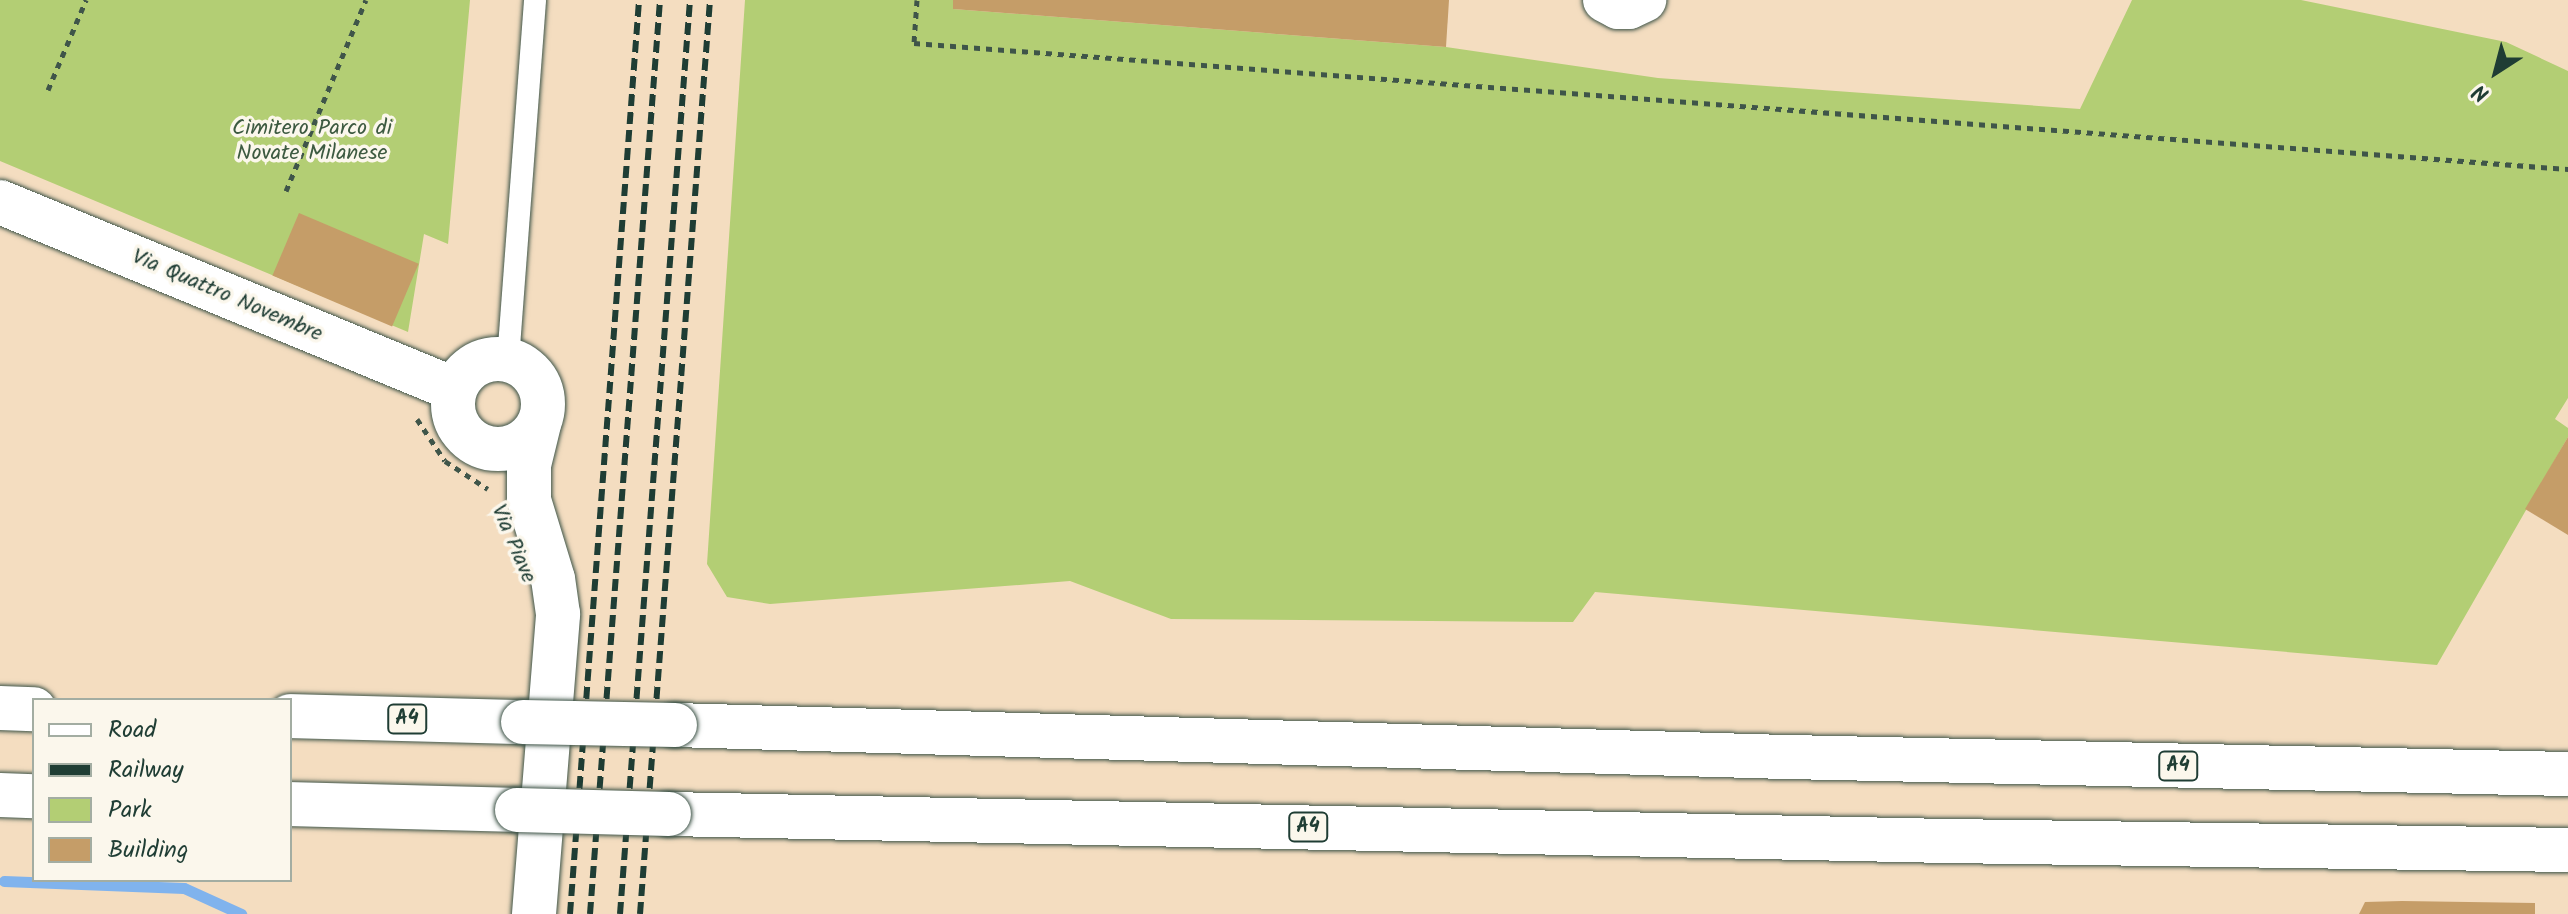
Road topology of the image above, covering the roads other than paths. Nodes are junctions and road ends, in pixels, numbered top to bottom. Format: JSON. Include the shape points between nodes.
{"nodes":[{"id":1,"x":535,"y":0,"type":"edge"},
{"id":2,"x":1605,"y":0,"type":"edge"},
{"id":3,"x":1644,"y":0,"type":"edge"},
{"id":4,"x":0,"y":202,"type":"edge"},
{"id":5,"x":508,"y":360,"type":"junction"},
{"id":6,"x":455,"y":390,"type":"junction"},
{"id":7,"x":539,"y":424,"type":"junction"},
{"id":8,"x":0,"y":708,"type":"edge"},
{"id":9,"x":32,"y":709,"type":"edge"},
{"id":10,"x":292,"y":716,"type":"edge"},
{"id":11,"x":2568,"y":774,"type":"edge"},
{"id":12,"x":0,"y":795,"type":"edge"},
{"id":13,"x":32,"y":796,"type":"edge"},
{"id":14,"x":292,"y":804,"type":"edge"},
{"id":15,"x":2568,"y":850,"type":"edge"},
{"id":16,"x":534,"y":914,"type":"edge"}],
"edges":[{"from":1,"to":5,"type":"lane"},
{"from":2,"to":3,"type":"main road","via":[[1618,7]]},
{"from":4,"to":6,"type":"main road","name":"Via Quattro Novembre"},
{"from":5,"to":6,"type":"main road","via":[[482,362]]},
{"from":5,"to":7,"type":"main road","via":[[539,385]]},
{"from":6,"to":7,"type":"main road","via":[[456,420],[475,444],[505,449],[519,444]]},
{"from":7,"to":16,"type":"main road","name":"Via Piave","via":[[529,465],[529,500],[558,614]]},
{"from":8,"to":9,"type":"main road"},
{"from":10,"to":11,"type":"main road","number":"A4","bridge":true},
{"from":12,"to":13,"type":"main road"},
{"from":14,"to":15,"type":"main road","number":"A4","bridge":true}]}
